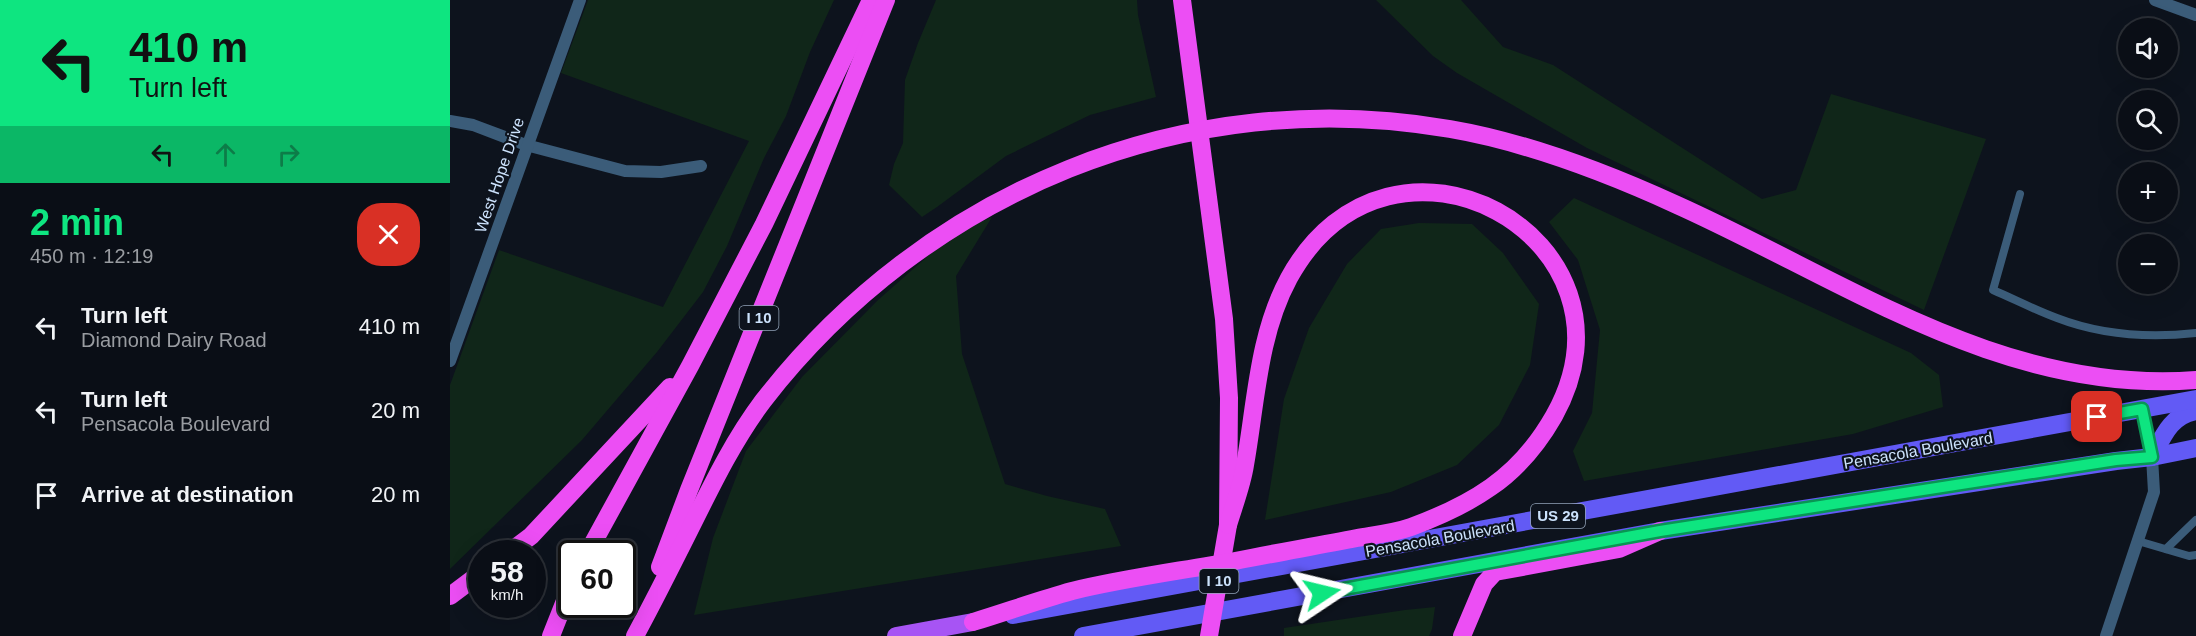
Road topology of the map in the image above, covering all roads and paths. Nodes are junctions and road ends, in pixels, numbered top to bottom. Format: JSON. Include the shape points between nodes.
{"nodes":[{"id":1,"x":580,"y":0,"type":"edge"},
{"id":2,"x":871,"y":0,"type":"edge"},
{"id":3,"x":886,"y":0,"type":"edge"},
{"id":4,"x":1182,"y":0,"type":"edge"},
{"id":5,"x":2155,"y":0,"type":"edge"},
{"id":6,"x":2196,"y":15,"type":"edge"},
{"id":7,"x":450,"y":121,"type":"edge"},
{"id":8,"x":526,"y":145,"type":"junction"},
{"id":9,"x":701,"y":166,"type":"dead end"},
{"id":10,"x":2020,"y":194,"type":"dead end"},
{"id":11,"x":2196,"y":333,"type":"edge"},
{"id":12,"x":450,"y":361,"type":"edge"},
{"id":13,"x":690,"y":366,"type":"junction"},
{"id":14,"x":2196,"y":380,"type":"edge"},
{"id":15,"x":2196,"y":399,"type":"edge"},
{"id":16,"x":2142,"y":409,"type":"junction"},
{"id":17,"x":2196,"y":411,"type":"edge"},
{"id":18,"x":2196,"y":448,"type":"edge"},
{"id":19,"x":2152,"y":457,"type":"junction"},
{"id":20,"x":2196,"y":520,"type":"edge"},
{"id":21,"x":1228,"y":525,"type":"junction"},
{"id":22,"x":1660,"y":531,"type":"junction"},
{"id":23,"x":526,"y":540,"type":"edge"},
{"id":24,"x":595,"y":540,"type":"edge"},
{"id":25,"x":2138,"y":541,"type":"junction"},
{"id":26,"x":2166,"y":549,"type":"junction"},
{"id":27,"x":2196,"y":555,"type":"edge"},
{"id":28,"x":468,"y":582,"type":"edge"},
{"id":29,"x":450,"y":596,"type":"edge"},
{"id":30,"x":558,"y":618,"type":"edge"},
{"id":31,"x":973,"y":622,"type":"junction"},
{"id":32,"x":551,"y":636,"type":"edge"},
{"id":33,"x":635,"y":636,"type":"edge"},
{"id":34,"x":896,"y":636,"type":"edge"},
{"id":35,"x":1083,"y":636,"type":"edge"},
{"id":36,"x":1209,"y":636,"type":"edge"},
{"id":37,"x":1462,"y":636,"type":"edge"},
{"id":38,"x":2106,"y":636,"type":"edge"}],
"edges":[{"from":1,"to":8,"type":"street","name":"West Hope Drive"},
{"from":2,"to":13,"type":"highway","via":[[764,224]]},
{"from":3,"to":33,"type":"highway","number":"I 10","via":[[689,490]]},
{"from":4,"to":21,"type":"highway","number":"I 10","via":[[1224,319]]},
{"from":5,"to":6,"type":"street"},
{"from":7,"to":8,"type":"street","via":[[473,125]]},
{"from":8,"to":9,"type":"street","via":[[625,171],[661,172]]},
{"from":8,"to":12,"type":"street","name":"West Hope Drive"},
{"from":10,"to":11,"type":"lane","via":[[1993,290],[2058,319],[2119,334]]},
{"from":13,"to":23,"type":"highway"},
{"from":13,"to":24,"type":"highway"},
{"from":14,"to":33,"type":"highway","via":[[2159,381],[2083,373],[1962,341],[1895,313],[1677,205],[1575,164],[1502,141],[1452,129],[1358,119],[1226,126],[1132,146],[1043,179],[936,238],[864,294],[799,357],[727,454]]},
{"from":15,"to":16,"type":"main road","name":"Pensacola Boulevard","number":"US 29"},
{"from":16,"to":19,"type":"street"},
{"from":16,"to":31,"type":"main road","name":"Pensacola Boulevard","number":"US 29"},
{"from":17,"to":19,"type":"main road","via":[[2169,424]]},
{"from":18,"to":19,"type":"main road","name":"Pensacola Boulevard","number":"US 29"},
{"from":19,"to":22,"type":"main road","name":"Pensacola Boulevard","number":"US 29"},
{"from":19,"to":25,"type":"street","via":[[2154,492]]},
{"from":20,"to":26,"type":"lane"},
{"from":21,"to":31,"type":"highway","via":[[1245,470],[1270,324],[1291,275],[1336,223],[1354,210],[1394,195],[1458,195],[1504,213],[1536,239],[1560,276],[1569,299],[1575,339],[1573,361],[1564,395],[1546,429],[1514,469],[1493,486],[1408,528],[1072,591]]},
{"from":21,"to":36,"type":"highway","number":"I 10"},
{"from":22,"to":35,"type":"main road","name":"Pensacola Boulevard","number":"US 29"},
{"from":22,"to":37,"type":"highway","via":[[1618,549],[1495,572],[1484,584]]},
{"from":25,"to":26,"type":"lane"},
{"from":25,"to":38,"type":"street"},
{"from":26,"to":27,"type":"lane"},
{"from":28,"to":29,"type":"highway"},
{"from":30,"to":32,"type":"highway"},
{"from":31,"to":34,"type":"highway","name":"Pensacola Boulevard","number":"US 29"}]}
